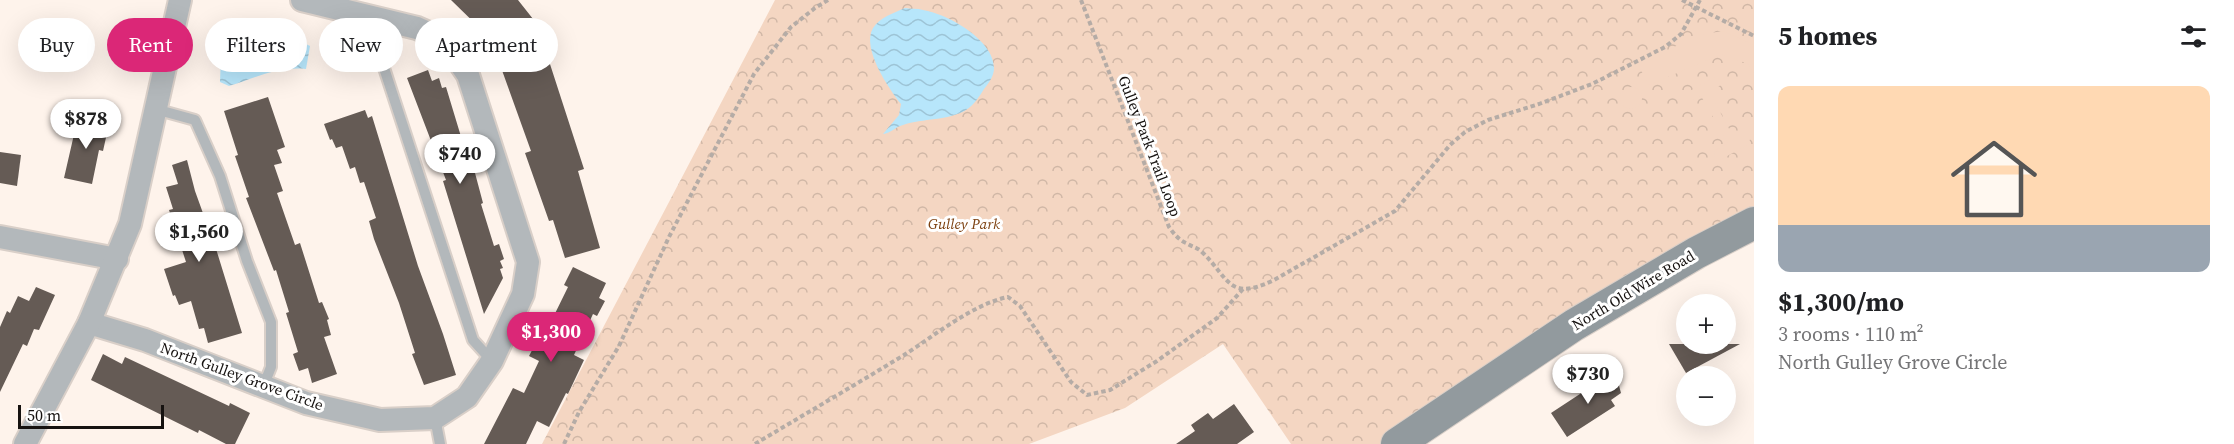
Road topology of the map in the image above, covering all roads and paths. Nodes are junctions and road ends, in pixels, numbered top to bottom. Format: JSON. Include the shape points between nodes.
{"nodes":[{"id":1,"x":180,"y":0,"type":"edge"},
{"id":2,"x":302,"y":0,"type":"edge"},
{"id":3,"x":828,"y":0,"type":"edge"},
{"id":4,"x":1081,"y":0,"type":"edge"},
{"id":5,"x":1682,"y":0,"type":"edge"},
{"id":6,"x":1700,"y":0,"type":"edge"},
{"id":7,"x":1695,"y":7,"type":"junction"},
{"id":8,"x":367,"y":16,"type":"junction"},
{"id":9,"x":1754,"y":36,"type":"edge"},
{"id":10,"x":155,"y":109,"type":"junction"},
{"id":11,"x":1754,"y":223,"type":"edge"},
{"id":12,"x":0,"y":237,"type":"edge"},
{"id":13,"x":117,"y":259,"type":"junction"},
{"id":14,"x":1243,"y":289,"type":"junction"},
{"id":15,"x":89,"y":323,"type":"junction"},
{"id":16,"x":492,"y":361,"type":"junction"},
{"id":17,"x":263,"y":387,"type":"junction"},
{"id":18,"x":435,"y":418,"type":"junction"},
{"id":19,"x":25,"y":444,"type":"edge"},
{"id":20,"x":440,"y":444,"type":"edge"},
{"id":21,"x":564,"y":444,"type":"edge"},
{"id":22,"x":755,"y":444,"type":"edge"},
{"id":23,"x":1397,"y":444,"type":"edge"}],
"edges":[{"from":1,"to":10,"type":"street"},
{"from":2,"to":8,"type":"street"},
{"from":3,"to":21,"type":"path","via":[[791,27],[754,75],[664,247],[619,346]]},
{"from":4,"to":14,"type":"path","name":"Gulley Park Trail Loop","via":[[1169,227],[1176,237],[1204,254],[1223,279]]},
{"from":5,"to":7,"type":"path"},
{"from":6,"to":7,"type":"path"},
{"from":7,"to":9,"type":"path"},
{"from":7,"to":14,"type":"path","via":[[1681,34],[1665,47],[1592,84],[1488,120],[1465,132],[1395,211],[1274,280]]},
{"from":8,"to":16,"type":"lane","via":[[473,340]]},
{"from":8,"to":16,"type":"street","via":[[417,28],[444,40],[468,75],[528,262],[523,294]]},
{"from":10,"to":13,"type":"street","via":[[130,224]]},
{"from":10,"to":17,"type":"lane","via":[[195,120],[220,176],[271,322],[271,367]]},
{"from":11,"to":23,"type":"street","name":"North Old Wire Road","via":[[1574,325]]},
{"from":12,"to":13,"type":"street"},
{"from":13,"to":15,"type":"street"},
{"from":14,"to":22,"type":"path","via":[[1217,318],[1173,350],[1110,390],[1087,394],[1071,382],[1020,306],[1008,297],[997,300]]},
{"from":15,"to":17,"type":"street","name":"North Gulley Grove Circle","via":[[145,340]]},
{"from":15,"to":19,"type":"street"},
{"from":16,"to":18,"type":"street","via":[[468,397]]},
{"from":17,"to":18,"type":"street","name":"North Gulley Grove Circle","via":[[306,403],[380,420]]},
{"from":18,"to":20,"type":"lane"}]}
